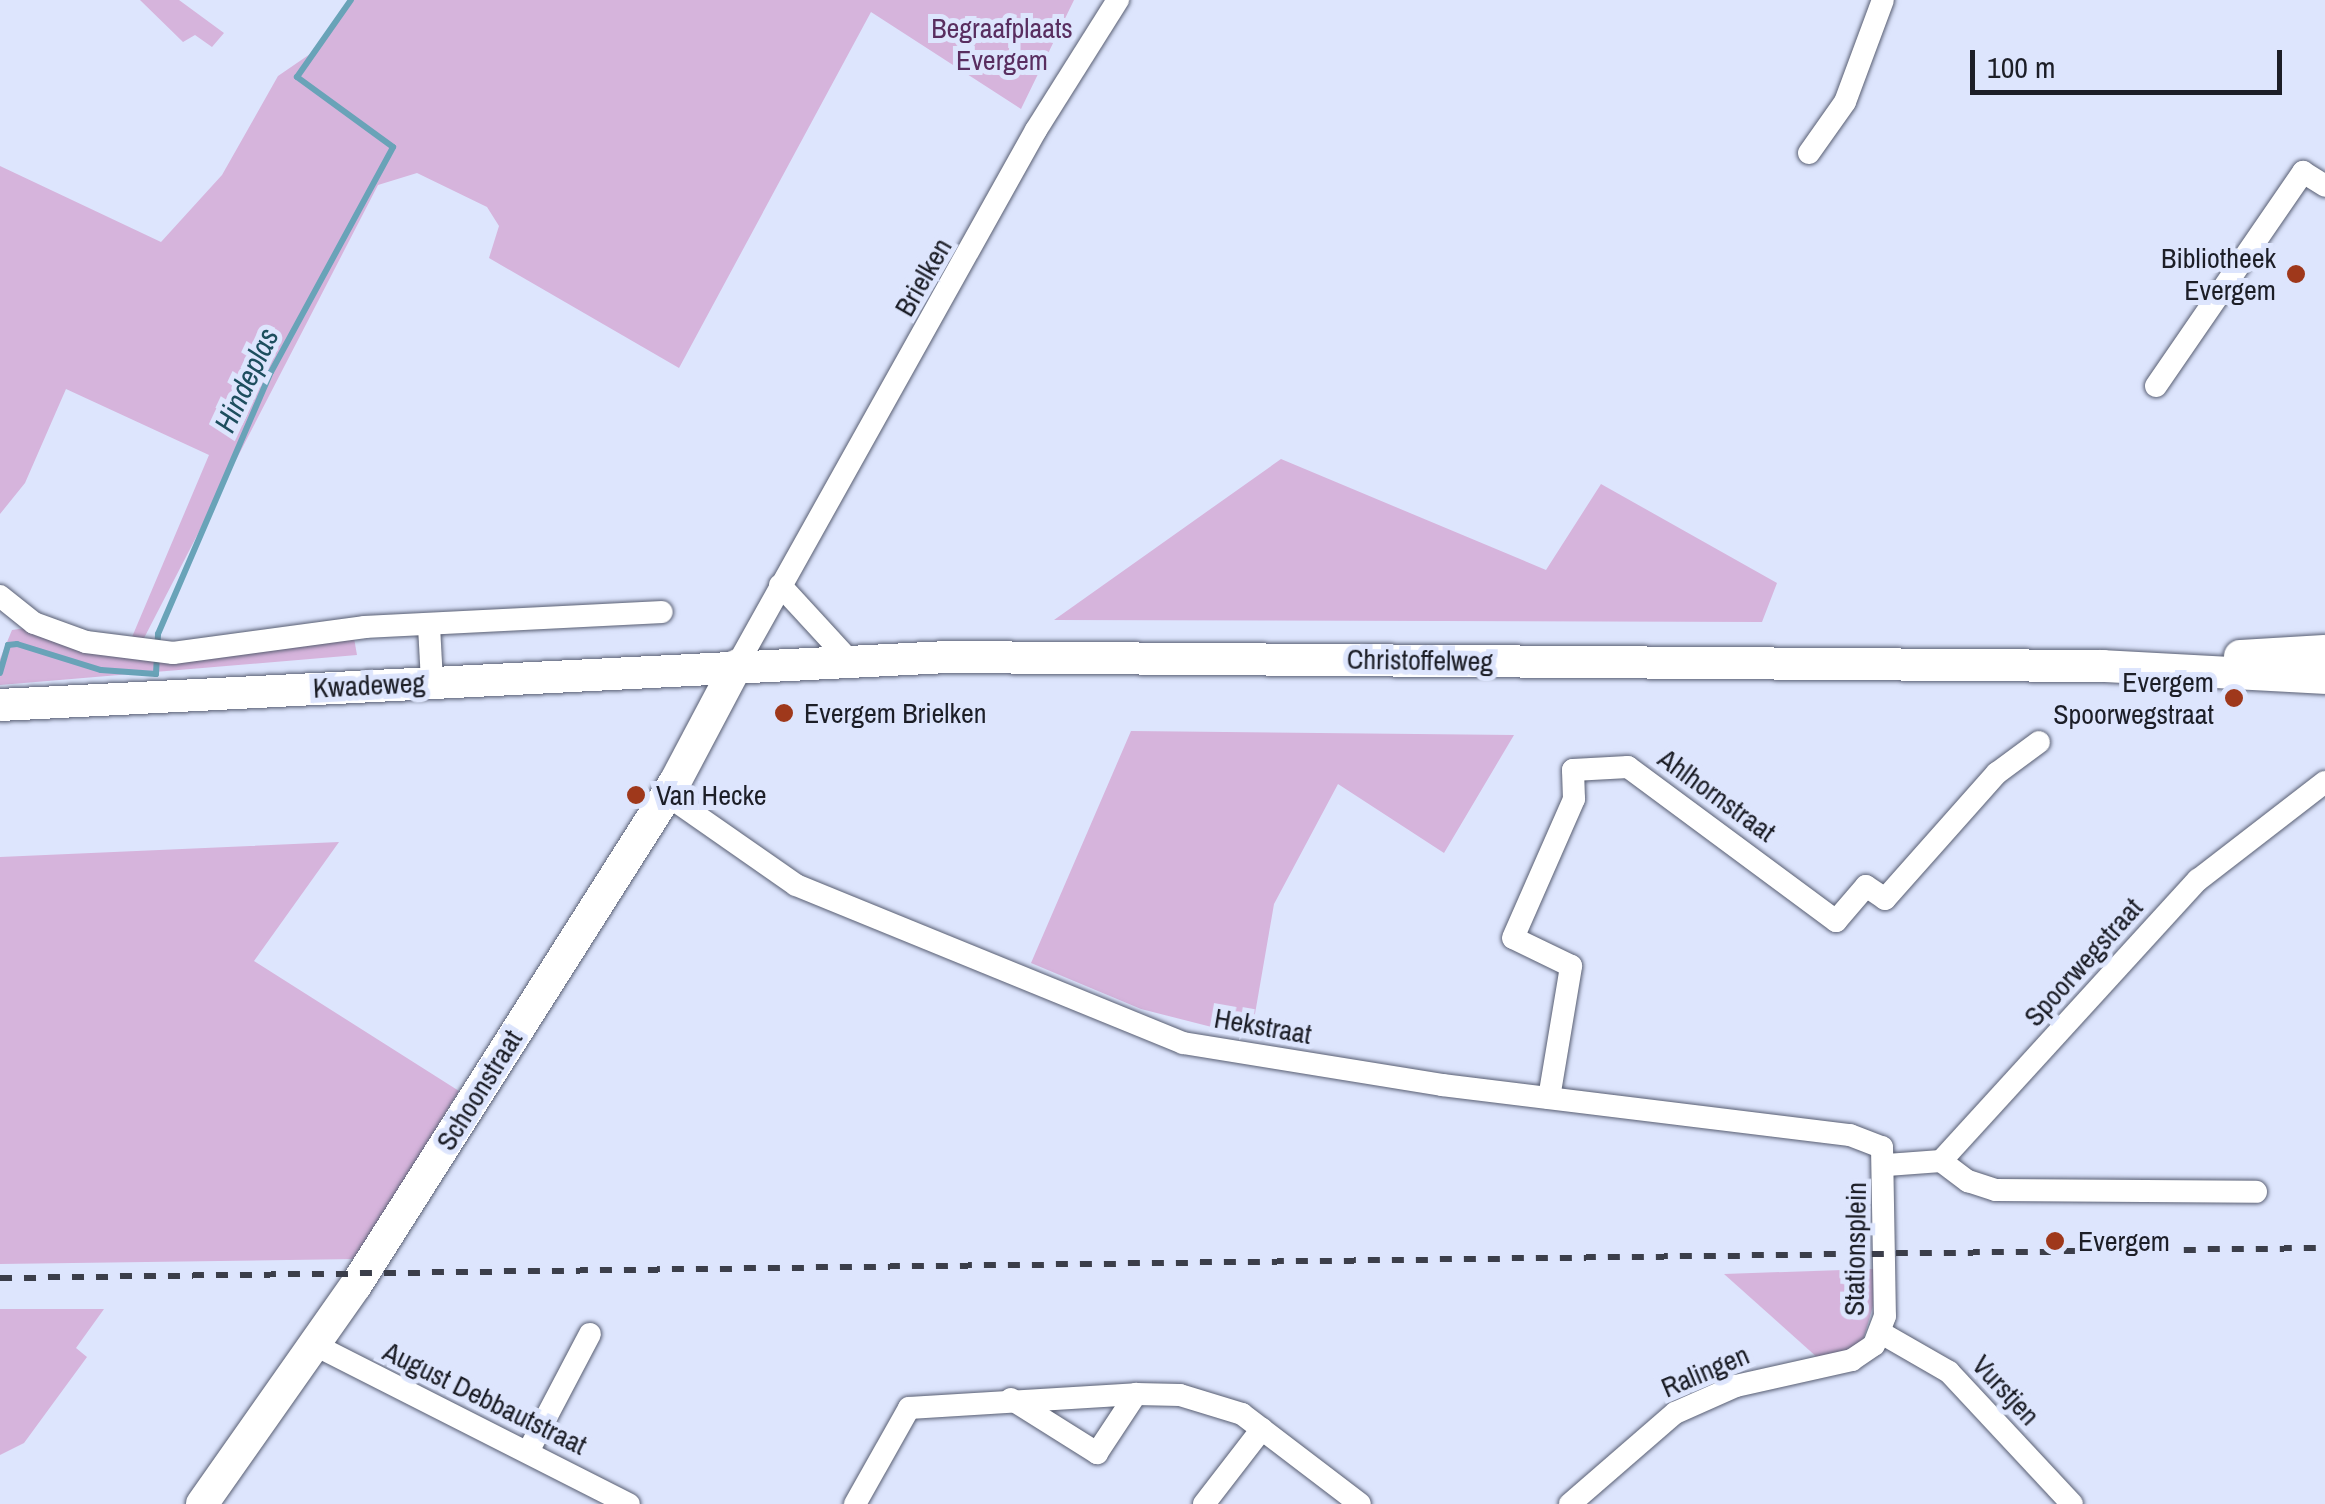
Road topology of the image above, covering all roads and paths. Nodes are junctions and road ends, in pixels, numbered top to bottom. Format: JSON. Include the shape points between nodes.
{"nodes":[{"id":1,"x":1118,"y":0,"type":"edge"},
{"id":2,"x":1883,"y":0,"type":"edge"},
{"id":3,"x":1809,"y":153,"type":"dead end"},
{"id":4,"x":2325,"y":186,"type":"edge"},
{"id":5,"x":2156,"y":386,"type":"dead end"},
{"id":6,"x":780,"y":585,"type":"junction"},
{"id":7,"x":0,"y":596,"type":"edge"},
{"id":8,"x":662,"y":612,"type":"dead end"},
{"id":9,"x":428,"y":626,"type":"junction"},
{"id":10,"x":2325,"y":652,"type":"edge"},
{"id":11,"x":849,"y":660,"type":"junction"},
{"id":12,"x":737,"y":664,"type":"junction"},
{"id":13,"x":2103,"y":666,"type":"junction"},
{"id":14,"x":2325,"y":678,"type":"edge"},
{"id":15,"x":432,"y":682,"type":"junction"},
{"id":16,"x":0,"y":705,"type":"edge"},
{"id":17,"x":2039,"y":742,"type":"dead end"},
{"id":18,"x":2325,"y":782,"type":"edge"},
{"id":19,"x":667,"y":795,"type":"junction"},
{"id":20,"x":1549,"y":1098,"type":"junction"},
{"id":21,"x":1941,"y":1160,"type":"junction"},
{"id":22,"x":1886,"y":1166,"type":"junction"},
{"id":23,"x":2256,"y":1192,"type":"dead end"},
{"id":24,"x":590,"y":1334,"type":"dead end"},
{"id":25,"x":1883,"y":1334,"type":"junction"},
{"id":26,"x":315,"y":1345,"type":"junction"},
{"id":27,"x":1136,"y":1394,"type":"junction"},
{"id":28,"x":1011,"y":1399,"type":"junction"},
{"id":29,"x":1262,"y":1429,"type":"junction"},
{"id":30,"x":529,"y":1450,"type":"junction"},
{"id":31,"x":202,"y":1504,"type":"edge"},
{"id":32,"x":629,"y":1504,"type":"edge"},
{"id":33,"x":855,"y":1504,"type":"edge"},
{"id":34,"x":1204,"y":1504,"type":"edge"},
{"id":35,"x":1360,"y":1504,"type":"edge"},
{"id":36,"x":1570,"y":1504,"type":"edge"},
{"id":37,"x":2072,"y":1504,"type":"edge"}],
"edges":[{"from":1,"to":6,"type":"street","name":"Brielken","via":[[1036,130]]},
{"from":2,"to":3,"type":"street","via":[[1845,102]]},
{"from":4,"to":5,"type":"street","via":[[2302,172]]},
{"from":6,"to":11,"type":"street"},
{"from":6,"to":12,"type":"street","name":"Brielken"},
{"from":7,"to":9,"type":"street","name":"Kwadeweg","via":[[34,623],[126,651],[174,653],[298,633]]},
{"from":8,"to":9,"type":"street","name":"Kwadeweg"},
{"from":9,"to":15,"type":"street"},
{"from":10,"to":13,"type":"main road","name":"Christoffelweg"},
{"from":11,"to":12,"type":"main road","name":"Christoffelweg"},
{"from":11,"to":13,"type":"main road","name":"Christoffelweg"},
{"from":12,"to":15,"type":"main road","name":"Kwadeweg"},
{"from":12,"to":19,"type":"main road","name":"Schoonstraat"},
{"from":13,"to":14,"type":"main road","name":"Christoffelweg"},
{"from":15,"to":16,"type":"main road","name":"Kwadeweg"},
{"from":17,"to":20,"type":"street","name":"Ahlhornstraat","via":[[1997,773],[1884,899],[1866,886],[1836,921],[1628,767],[1573,770],[1574,799],[1513,938],[1570,966]]},
{"from":18,"to":21,"type":"street","name":"Spoorwegstraat","via":[[2198,880]]},
{"from":19,"to":20,"type":"street","name":"Hekstraat","via":[[796,885],[1182,1042]]},
{"from":19,"to":26,"type":"main road","name":"Schoonstraat"},
{"from":20,"to":22,"type":"street","name":"Hekstraat","via":[[1866,1138],[1882,1147]]},
{"from":21,"to":22,"type":"street"},
{"from":21,"to":23,"type":"street","via":[[1968,1181],[1996,1190]]},
{"from":22,"to":25,"type":"street","name":"Stationsplein"},
{"from":24,"to":30,"type":"street"},
{"from":25,"to":36,"type":"street","name":"Ralingen","via":[[1852,1360],[1736,1386],[1675,1413]]},
{"from":25,"to":37,"type":"street","name":"Vurstjen","via":[[1948,1372]]},
{"from":26,"to":30,"type":"street","name":"August Debbautstraat","via":[[490,1437]]},
{"from":26,"to":31,"type":"main road","name":"Schoonstraat"},
{"from":27,"to":28,"type":"street"},
{"from":27,"to":28,"type":"street","via":[[1098,1453]]},
{"from":27,"to":29,"type":"street","via":[[1226,1407]]},
{"from":28,"to":33,"type":"street","via":[[909,1408]]},
{"from":29,"to":34,"type":"street"},
{"from":29,"to":35,"type":"street"},
{"from":30,"to":32,"type":"street","name":"August Debbautstraat"}]}
